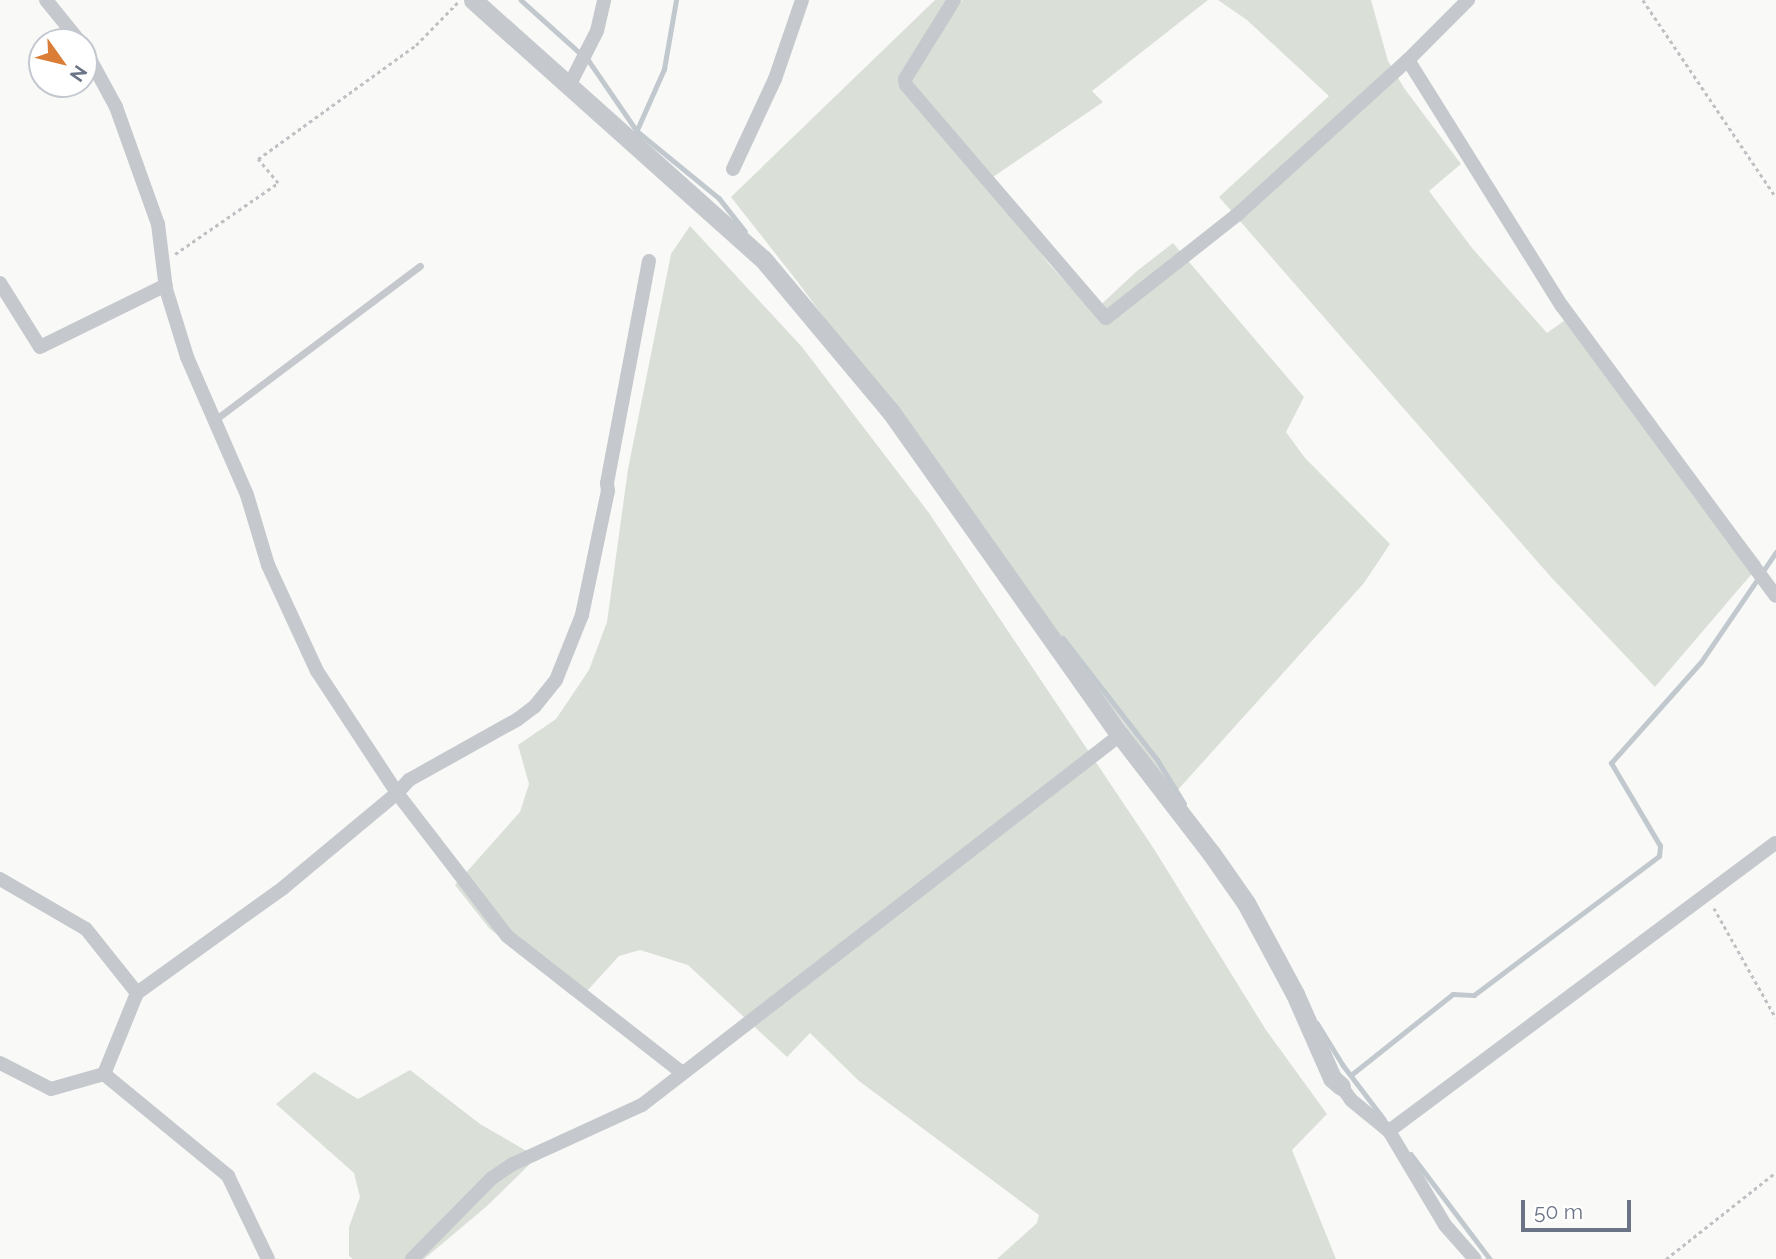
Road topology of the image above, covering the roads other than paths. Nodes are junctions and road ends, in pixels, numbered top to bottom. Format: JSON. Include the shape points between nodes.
{"nodes":[{"id":1,"x":46,"y":0,"type":"edge"},
{"id":2,"x":473,"y":0,"type":"edge"},
{"id":3,"x":604,"y":0,"type":"edge"},
{"id":4,"x":802,"y":0,"type":"edge"},
{"id":5,"x":954,"y":0,"type":"edge"},
{"id":6,"x":1468,"y":0,"type":"edge"},
{"id":7,"x":69,"y":28,"type":"edge"},
{"id":8,"x":1408,"y":60,"type":"junction"},
{"id":9,"x":98,"y":74,"type":"edge"},
{"id":10,"x":570,"y":84,"type":"junction"},
{"id":11,"x":733,"y":169,"type":"dead end"},
{"id":12,"x":649,"y":261,"type":"dead end"},
{"id":13,"x":420,"y":267,"type":"dead end"},
{"id":14,"x":0,"y":283,"type":"edge"},
{"id":15,"x":166,"y":285,"type":"junction"},
{"id":16,"x":216,"y":419,"type":"junction"},
{"id":17,"x":1776,"y":596,"type":"edge"},
{"id":18,"x":1120,"y":735,"type":"junction"},
{"id":19,"x":397,"y":793,"type":"junction"},
{"id":20,"x":1776,"y":843,"type":"edge"},
{"id":21,"x":0,"y":879,"type":"edge"},
{"id":22,"x":137,"y":993,"type":"junction"},
{"id":23,"x":0,"y":1063,"type":"edge"},
{"id":24,"x":681,"y":1072,"type":"junction"},
{"id":25,"x":104,"y":1074,"type":"junction"},
{"id":26,"x":1341,"y":1086,"type":"joint"},
{"id":27,"x":1389,"y":1131,"type":"junction"},
{"id":28,"x":268,"y":1259,"type":"edge"},
{"id":29,"x":412,"y":1259,"type":"edge"},
{"id":30,"x":1475,"y":1259,"type":"edge"}],
"edges":[{"from":1,"to":7,"type":"street"},
{"from":2,"to":10,"type":"street"},
{"from":3,"to":10,"type":"street","via":[[597,31]]},
{"from":4,"to":11,"type":"street","via":[[775,79]]},
{"from":5,"to":8,"type":"street","via":[[905,79],[906,85],[1106,318],[1238,214]]},
{"from":6,"to":8,"type":"street"},
{"from":8,"to":17,"type":"street","via":[[1562,306]]},
{"from":9,"to":15,"type":"street","via":[[116,107],[158,224]]},
{"from":10,"to":18,"type":"street","via":[[763,258],[831,338],[891,412]]},
{"from":12,"to":19,"type":"street","via":[[582,615],[556,680],[518,719],[409,780]]},
{"from":13,"to":16,"type":"lane"},
{"from":14,"to":15,"type":"street","via":[[40,347]]},
{"from":15,"to":16,"type":"street","via":[[187,357]]},
{"from":16,"to":19,"type":"street","via":[[247,495],[268,565],[317,671]]},
{"from":18,"to":24,"type":"street"},
{"from":18,"to":26,"type":"street","via":[[1246,903],[1332,1078]]},
{"from":19,"to":22,"type":"street","via":[[283,888]]},
{"from":19,"to":24,"type":"street","via":[[507,936]]},
{"from":20,"to":27,"type":"street"},
{"from":21,"to":22,"type":"street","via":[[86,929]]},
{"from":22,"to":25,"type":"street"},
{"from":23,"to":25,"type":"street","via":[[51,1089]]},
{"from":24,"to":29,"type":"street","via":[[642,1105],[492,1178]]},
{"from":25,"to":28,"type":"street","via":[[228,1176]]},
{"from":26,"to":27,"type":"street"},
{"from":27,"to":30,"type":"street","via":[[1445,1224]]}]}
